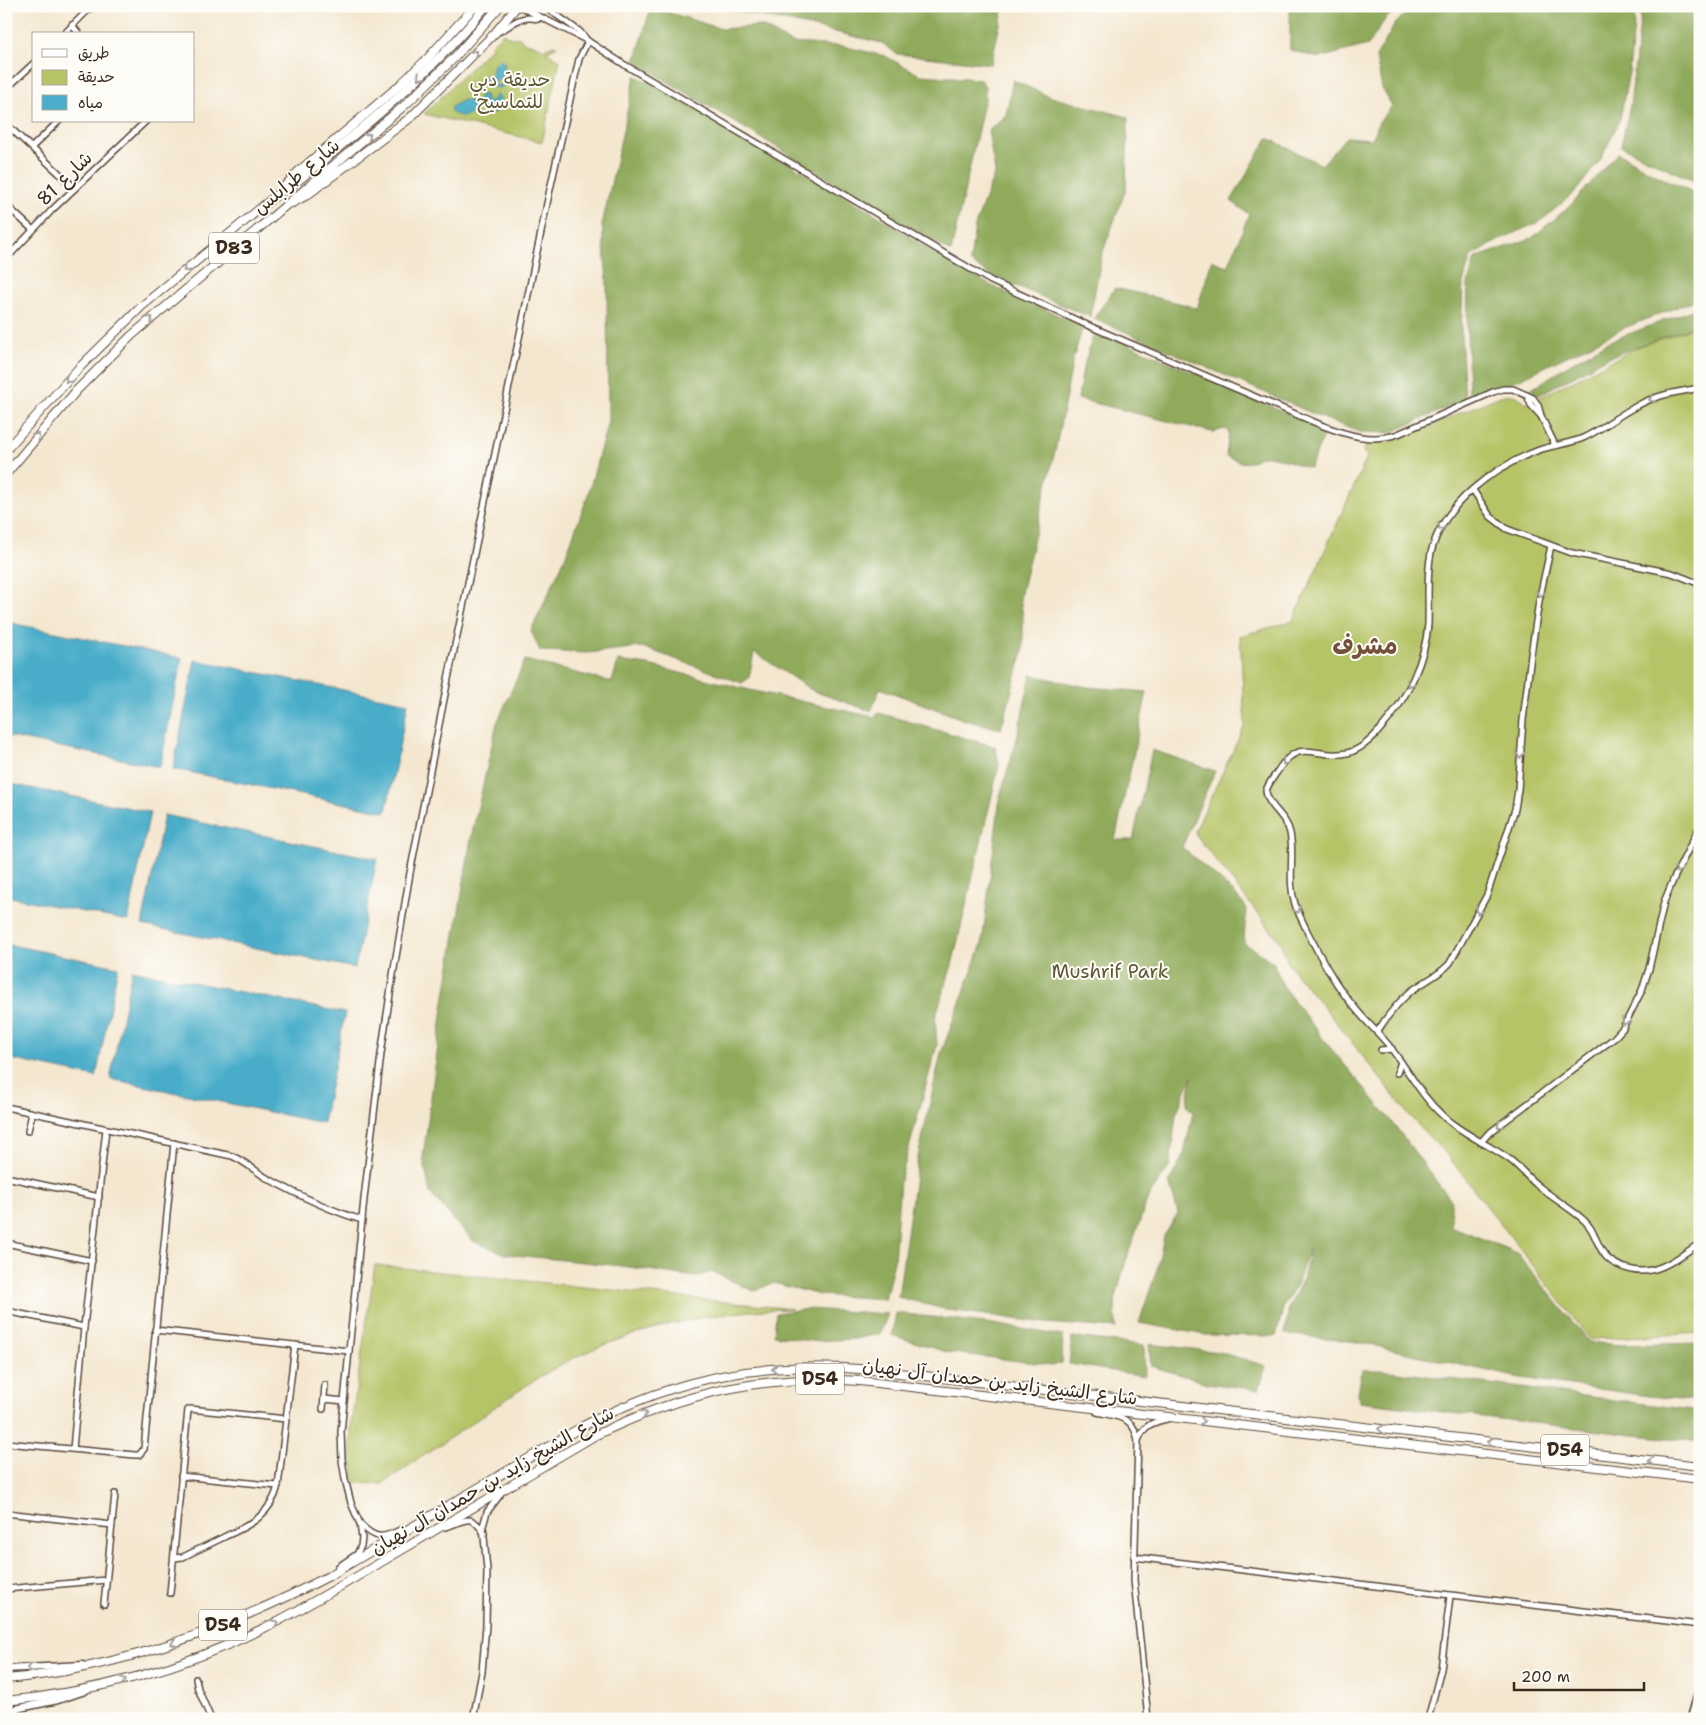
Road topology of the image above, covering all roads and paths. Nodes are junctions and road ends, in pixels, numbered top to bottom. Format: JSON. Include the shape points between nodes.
{"nodes":[{"id":1,"x":92,"y":6,"type":"edge"},
{"id":2,"x":486,"y":6,"type":"edge"},
{"id":3,"x":500,"y":6,"type":"edge"},
{"id":4,"x":518,"y":6,"type":"edge"},
{"id":5,"x":546,"y":6,"type":"edge"},
{"id":6,"x":472,"y":9,"type":"edge"},
{"id":7,"x":545,"y":20,"type":"junction"},
{"id":8,"x":72,"y":25,"type":"junction"},
{"id":9,"x":66,"y":32,"type":"edge"},
{"id":10,"x":78,"y":32,"type":"edge"},
{"id":11,"x":495,"y":33,"type":"junction"},
{"id":12,"x":588,"y":41,"type":"junction"},
{"id":13,"x":32,"y":66,"type":"edge"},
{"id":14,"x":6,"y":89,"type":"edge"},
{"id":15,"x":58,"y":122,"type":"edge"},
{"id":16,"x":145,"y":122,"type":"edge"},
{"id":17,"x":6,"y":124,"type":"edge"},
{"id":18,"x":32,"y":147,"type":"junction"},
{"id":19,"x":76,"y":188,"type":"junction"},
{"id":20,"x":280,"y":192,"type":"junction"},
{"id":21,"x":6,"y":205,"type":"edge"},
{"id":22,"x":289,"y":205,"type":"junction"},
{"id":23,"x":33,"y":230,"type":"junction"},
{"id":24,"x":6,"y":260,"type":"edge"},
{"id":25,"x":1700,"y":388,"type":"edge"},
{"id":26,"x":1555,"y":445,"type":"junction"},
{"id":27,"x":6,"y":450,"type":"edge"},
{"id":28,"x":6,"y":474,"type":"edge"},
{"id":29,"x":1472,"y":490,"type":"junction"},
{"id":30,"x":1551,"y":546,"type":"junction"},
{"id":31,"x":1700,"y":584,"type":"edge"},
{"id":32,"x":1700,"y":826,"type":"edge"},
{"id":33,"x":1376,"y":1032,"type":"junction"},
{"id":34,"x":1392,"y":1049,"type":"junction"},
{"id":35,"x":1380,"y":1050,"type":"dead end"},
{"id":36,"x":1401,"y":1062,"type":"junction"},
{"id":37,"x":1397,"y":1073,"type":"dead end"},
{"id":38,"x":6,"y":1107,"type":"edge"},
{"id":39,"x":32,"y":1113,"type":"junction"},
{"id":40,"x":106,"y":1129,"type":"junction"},
{"id":41,"x":28,"y":1130,"type":"dead end"},
{"id":42,"x":1481,"y":1142,"type":"junction"},
{"id":43,"x":174,"y":1143,"type":"junction"},
{"id":44,"x":6,"y":1177,"type":"edge"},
{"id":45,"x":98,"y":1197,"type":"junction"},
{"id":46,"x":362,"y":1220,"type":"junction"},
{"id":47,"x":6,"y":1243,"type":"edge"},
{"id":48,"x":1700,"y":1243,"type":"edge"},
{"id":49,"x":92,"y":1261,"type":"junction"},
{"id":50,"x":6,"y":1311,"type":"edge"},
{"id":51,"x":84,"y":1327,"type":"junction"},
{"id":52,"x":155,"y":1330,"type":"junction"},
{"id":53,"x":295,"y":1345,"type":"junction"},
{"id":54,"x":349,"y":1351,"type":"junction"},
{"id":55,"x":325,"y":1384,"type":"dead end"},
{"id":56,"x":324,"y":1400,"type":"junction"},
{"id":57,"x":344,"y":1401,"type":"junction"},
{"id":58,"x":1081,"y":1407,"type":"junction"},
{"id":59,"x":323,"y":1409,"type":"dead end"},
{"id":60,"x":1173,"y":1418,"type":"junction"},
{"id":61,"x":286,"y":1420,"type":"junction"},
{"id":62,"x":1138,"y":1442,"type":"junction"},
{"id":63,"x":6,"y":1443,"type":"edge"},
{"id":64,"x":73,"y":1449,"type":"junction"},
{"id":65,"x":1700,"y":1466,"type":"edge"},
{"id":66,"x":181,"y":1476,"type":"junction"},
{"id":67,"x":1700,"y":1481,"type":"edge"},
{"id":68,"x":278,"y":1486,"type":"junction"},
{"id":69,"x":507,"y":1488,"type":"junction"},
{"id":70,"x":116,"y":1494,"type":"dead end"},
{"id":71,"x":6,"y":1513,"type":"edge"},
{"id":72,"x":421,"y":1522,"type":"junction"},
{"id":73,"x":112,"y":1524,"type":"junction"},
{"id":74,"x":360,"y":1524,"type":"junction"},
{"id":75,"x":437,"y":1529,"type":"junction"},
{"id":76,"x":484,"y":1533,"type":"junction"},
{"id":77,"x":1134,"y":1556,"type":"junction"},
{"id":78,"x":174,"y":1558,"type":"junction"},
{"id":79,"x":329,"y":1576,"type":"junction"},
{"id":80,"x":106,"y":1580,"type":"junction"},
{"id":81,"x":6,"y":1589,"type":"edge"},
{"id":82,"x":170,"y":1593,"type":"dead end"},
{"id":83,"x":1450,"y":1596,"type":"junction"},
{"id":84,"x":104,"y":1604,"type":"dead end"},
{"id":85,"x":1700,"y":1625,"type":"edge"},
{"id":86,"x":89,"y":1666,"type":"junction"},
{"id":87,"x":6,"y":1669,"type":"edge"},
{"id":88,"x":6,"y":1679,"type":"edge"},
{"id":89,"x":196,"y":1679,"type":"dead end"},
{"id":90,"x":1700,"y":1684,"type":"edge"},
{"id":91,"x":93,"y":1688,"type":"junction"},
{"id":92,"x":6,"y":1701,"type":"edge"},
{"id":93,"x":6,"y":1711,"type":"edge"},
{"id":94,"x":211,"y":1719,"type":"edge"},
{"id":95,"x":473,"y":1719,"type":"edge"},
{"id":96,"x":1148,"y":1719,"type":"edge"},
{"id":97,"x":1428,"y":1719,"type":"edge"},
{"id":98,"x":1690,"y":1719,"type":"edge"}],
"edges":[{"from":1,"to":8,"type":"street"},
{"from":2,"to":20,"type":"highway","name":"شارع طرابلس","number":"D83","one_way":true,"via":[[413,84]]},
{"from":22,"to":3,"type":"highway","name":"شارع طرابلس","number":"D83","one_way":true,"via":[[405,106]]},
{"from":4,"to":7,"type":"street"},
{"from":4,"to":11,"type":"highway"},
{"from":5,"to":12,"type":"street"},
{"from":6,"to":20,"type":"highway","via":[[408,78],[299,171]]},
{"from":7,"to":11,"type":"street","via":[[518,20]]},
{"from":7,"to":12,"type":"street"},
{"from":8,"to":9,"type":"street"},
{"from":8,"to":10,"type":"street"},
{"from":22,"to":11,"type":"highway","one_way":true,"via":[[400,127]]},
{"from":12,"to":26,"type":"street","via":[[991,281],[1330,429],[1365,438],[1385,438],[1500,390],[1513,389],[1537,402]]},
{"from":12,"to":46,"type":"street","via":[[579,59],[549,194],[413,856],[386,1018]]},
{"from":13,"to":14,"type":"street"},
{"from":15,"to":18,"type":"street"},
{"from":16,"to":19,"type":"street","name":"شارع 81"},
{"from":17,"to":18,"type":"street"},
{"from":18,"to":19,"type":"street"},
{"from":19,"to":23,"type":"street","name":"شارع 81"},
{"from":20,"to":27,"type":"highway","name":"شارع طرابلس","number":"D83","one_way":true,"via":[[142,306],[78,369]]},
{"from":21,"to":23,"type":"street"},
{"from":28,"to":22,"type":"highway","name":"شارع طرابلس","number":"D83","one_way":true,"via":[[77,390],[131,336]]},
{"from":23,"to":24,"type":"street","name":"شارع 81"},
{"from":25,"to":26,"type":"street","one_way":true,"via":[[1653,398],[1584,437]]},
{"from":26,"to":29,"type":"street","via":[[1512,462]]},
{"from":29,"to":30,"type":"street","via":[[1495,521]]},
{"from":29,"to":33,"type":"street","one_way":true,"via":[[1449,513],[1435,539],[1429,569],[1426,641],[1417,668],[1394,713],[1378,732],[1353,751],[1341,754],[1302,751],[1290,755],[1266,791],[1290,831],[1291,888],[1299,914],[1334,981]]},
{"from":30,"to":31,"type":"street","via":[[1583,556],[1672,573]]},
{"from":30,"to":33,"type":"street","one_way":true,"via":[[1530,661],[1517,802],[1490,886],[1450,963],[1405,997]]},
{"from":32,"to":42,"type":"street","one_way":true,"via":[[1667,894],[1646,979],[1621,1030]]},
{"from":33,"to":34,"type":"street"},
{"from":34,"to":35,"type":"street"},
{"from":34,"to":36,"type":"street"},
{"from":36,"to":37,"type":"street"},
{"from":36,"to":42,"type":"street","via":[[1436,1110]]},
{"from":38,"to":39,"type":"street"},
{"from":39,"to":40,"type":"street"},
{"from":39,"to":41,"type":"street"},
{"from":40,"to":43,"type":"street"},
{"from":40,"to":45,"type":"street"},
{"from":42,"to":48,"type":"street","via":[[1510,1160],[1547,1193],[1586,1221],[1603,1254],[1617,1265],[1637,1271],[1656,1269]]},
{"from":43,"to":46,"type":"street","via":[[235,1157],[294,1192]]},
{"from":43,"to":52,"type":"street"},
{"from":44,"to":45,"type":"street"},
{"from":45,"to":49,"type":"street"},
{"from":46,"to":54,"type":"street"},
{"from":47,"to":49,"type":"street"},
{"from":49,"to":51,"type":"street"},
{"from":50,"to":51,"type":"street"},
{"from":51,"to":64,"type":"street"},
{"from":52,"to":53,"type":"street"},
{"from":52,"to":64,"type":"street","via":[[142,1453]]},
{"from":53,"to":54,"type":"street"},
{"from":53,"to":61,"type":"street"},
{"from":54,"to":57,"type":"street"},
{"from":55,"to":56,"type":"street"},
{"from":56,"to":57,"type":"street"},
{"from":56,"to":59,"type":"street"},
{"from":57,"to":74,"type":"street","via":[[343,1469],[348,1495]]},
{"from":58,"to":60,"type":"highway","name":"شارع الشيخ زايد بن حمدان آل نهيان","number":"D54"},
{"from":58,"to":62,"type":"street","via":[[1122,1417],[1131,1425]]},
{"from":69,"to":58,"type":"highway","name":"شارع الشيخ زايد بن حمدان آل نهيان","number":"D54","one_way":true,"via":[[594,1436],[640,1415],[712,1391],[743,1385],[791,1380],[847,1380]]},
{"from":60,"to":62,"type":"street","via":[[1149,1424]]},
{"from":60,"to":67,"type":"highway","name":"شارع الشيخ زايد بن حمدان آل نهيان","number":"D54","one_way":true},
{"from":61,"to":66,"type":"street","via":[[189,1409]]},
{"from":61,"to":68,"type":"street"},
{"from":62,"to":77,"type":"street"},
{"from":63,"to":64,"type":"street"},
{"from":65,"to":72,"type":"highway","name":"شارع الشيخ زايد بن حمدان آل نهيان","number":"D54","one_way":true,"via":[[873,1370],[803,1367],[712,1378],[634,1402],[585,1426]]},
{"from":66,"to":68,"type":"street"},
{"from":66,"to":78,"type":"street"},
{"from":68,"to":78,"type":"street","via":[[272,1503],[257,1520],[183,1557]]},
{"from":69,"to":75,"type":"highway","name":"شارع الشيخ زايد بن حمدان آل نهيان","number":"D54"},
{"from":69,"to":76,"type":"street","via":[[487,1512]]},
{"from":70,"to":73,"type":"street"},
{"from":71,"to":73,"type":"street"},
{"from":72,"to":74,"type":"street","via":[[381,1537],[372,1535]]},
{"from":72,"to":79,"type":"highway","name":"شارع الشيخ زايد بن حمدان آل نهيان","number":"D54"},
{"from":73,"to":80,"type":"street"},
{"from":74,"to":79,"type":"street","via":[[362,1538],[359,1550]]},
{"from":75,"to":76,"type":"street","via":[[472,1520]]},
{"from":91,"to":75,"type":"highway","name":"شارع الشيخ زايد بن حمدان آل نهيان","number":"D54","one_way":true,"via":[[164,1668],[240,1639],[294,1612]]},
{"from":76,"to":95,"type":"street","via":[[486,1624],[482,1672]]},
{"from":77,"to":83,"type":"street"},
{"from":77,"to":96,"type":"street"},
{"from":78,"to":82,"type":"street"},
{"from":79,"to":86,"type":"highway","name":"شارع الشيخ زايد بن حمدان آل نهيان","number":"D54","one_way":true,"via":[[210,1630]]},
{"from":80,"to":81,"type":"street"},
{"from":80,"to":84,"type":"street"},
{"from":83,"to":85,"type":"street"},
{"from":83,"to":97,"type":"street","via":[[1441,1669]]},
{"from":86,"to":87,"type":"main road","one_way":true},
{"from":86,"to":88,"type":"highway","name":"شارع الشيخ زايد بن حمدان آل نهيان","number":"D54"},
{"from":89,"to":94,"type":"street"},
{"from":90,"to":98,"type":"street"},
{"from":91,"to":92,"type":"highway","name":"شارع الشيخ زايد بن حمدان آل نهيان","number":"D54"},
{"from":91,"to":93,"type":"main road","via":[[58,1700]]}]}
